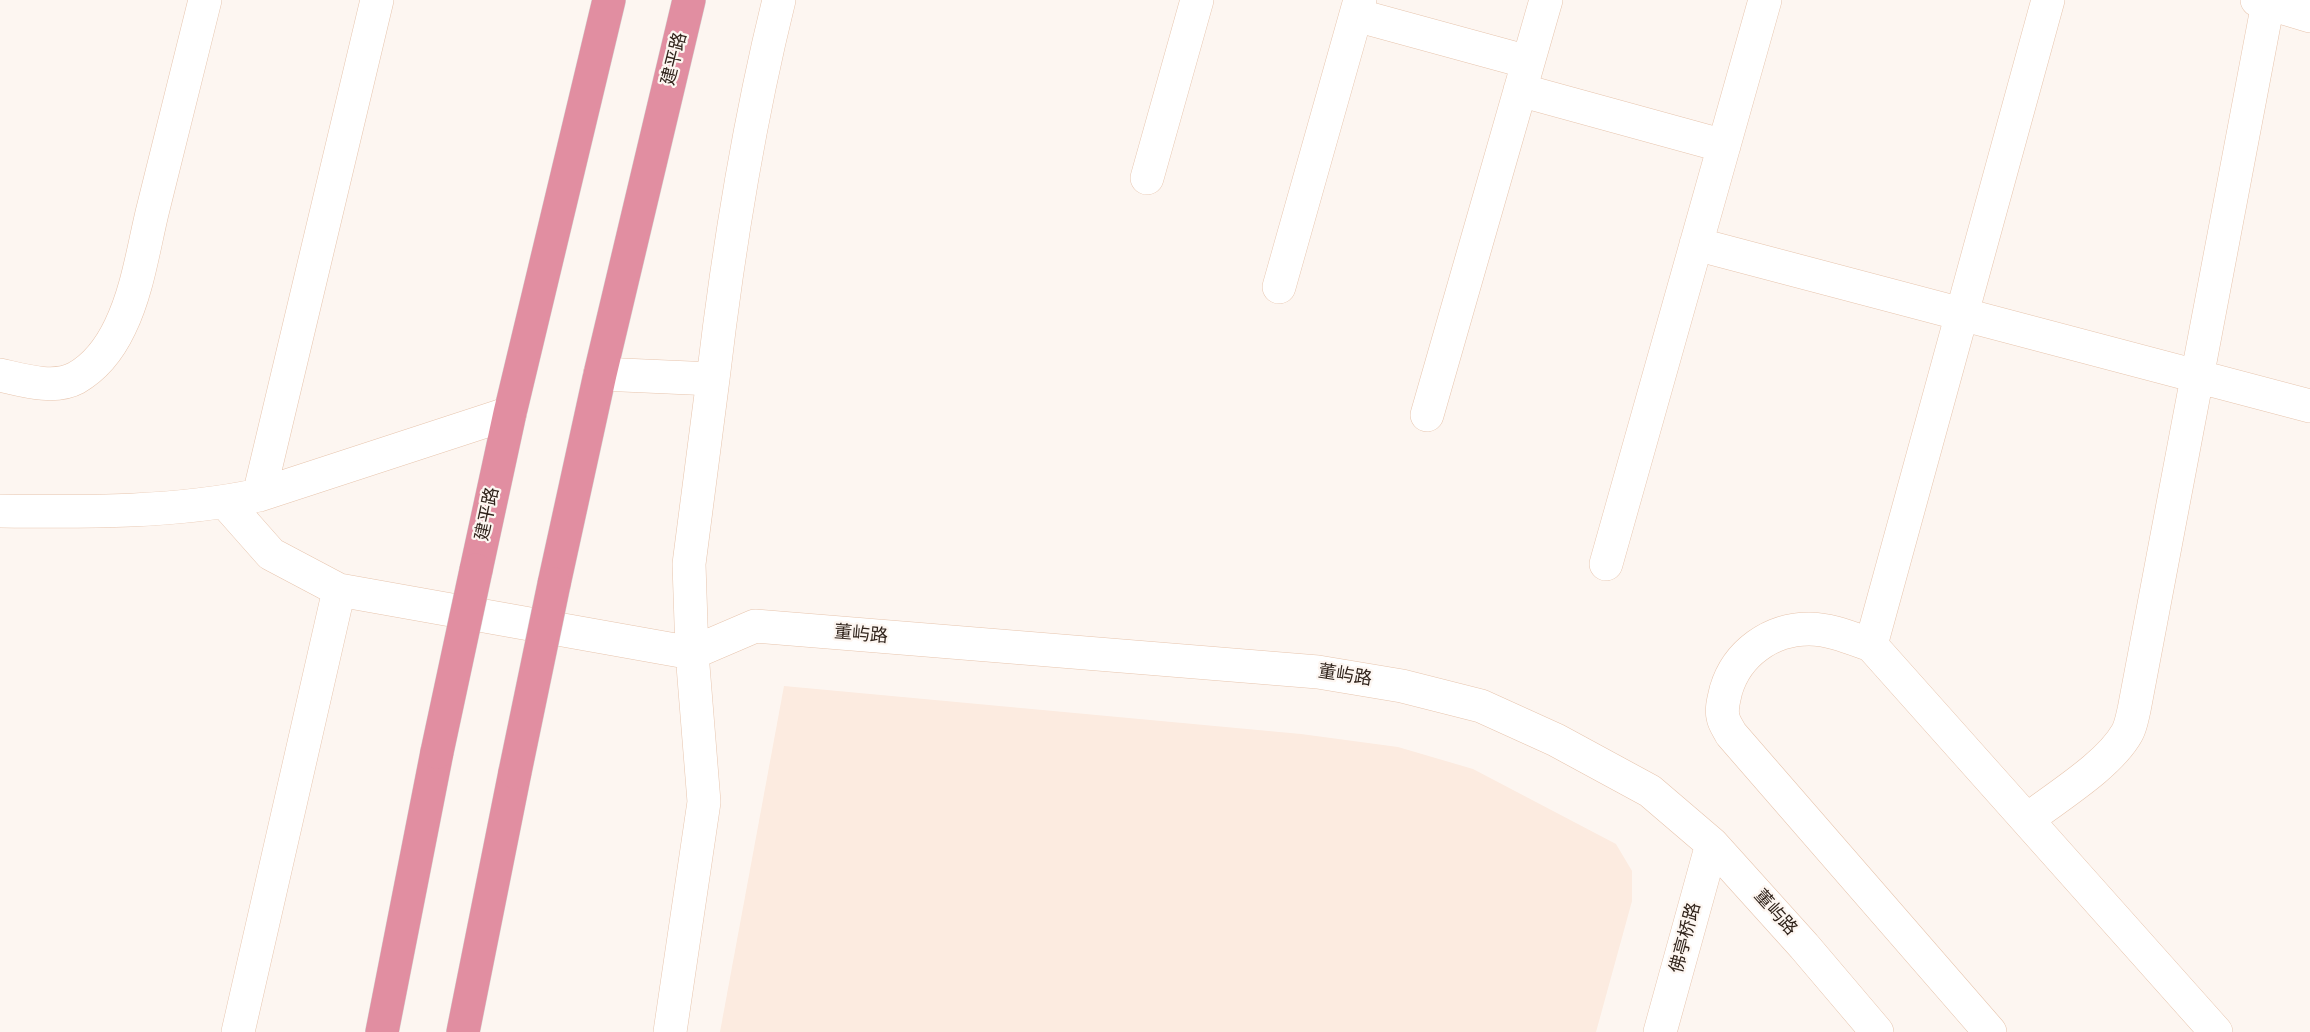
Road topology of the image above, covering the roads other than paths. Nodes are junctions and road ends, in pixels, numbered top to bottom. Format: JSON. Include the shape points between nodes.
{"nodes":[{"id":1,"x":205,"y":0,"type":"edge"},
{"id":2,"x":378,"y":0,"type":"edge"},
{"id":3,"x":609,"y":0,"type":"edge"},
{"id":4,"x":689,"y":0,"type":"edge"},
{"id":5,"x":779,"y":0,"type":"edge"},
{"id":6,"x":1197,"y":0,"type":"edge"},
{"id":7,"x":1546,"y":0,"type":"edge"},
{"id":8,"x":1765,"y":0,"type":"edge"},
{"id":9,"x":2048,"y":0,"type":"edge"},
{"id":10,"x":2262,"y":2,"type":"edge"},
{"id":11,"x":1358,"y":8,"type":"edge"},
{"id":12,"x":2310,"y":16,"type":"edge"},
{"id":13,"x":1524,"y":76,"type":"junction"},
{"id":14,"x":1724,"y":147,"type":"junction"},
{"id":15,"x":1147,"y":178,"type":"dead end"},
{"id":16,"x":1696,"y":244,"type":"junction"},
{"id":17,"x":1279,"y":286,"type":"dead end"},
{"id":18,"x":1961,"y":314,"type":"junction"},
{"id":19,"x":600,"y":374,"type":"junction"},
{"id":20,"x":0,"y":375,"type":"edge"},
{"id":21,"x":2197,"y":376,"type":"junction"},
{"id":22,"x":713,"y":379,"type":"junction"},
{"id":23,"x":2310,"y":406,"type":"edge"},
{"id":24,"x":510,"y":413,"type":"junction"},
{"id":25,"x":1427,"y":415,"type":"dead end"},
{"id":26,"x":259,"y":495,"type":"junction"},
{"id":27,"x":225,"y":502,"type":"junction"},
{"id":28,"x":0,"y":512,"type":"edge"},
{"id":29,"x":1606,"y":564,"type":"dead end"},
{"id":30,"x":339,"y":591,"type":"junction"},
{"id":31,"x":1871,"y":645,"type":"junction"},
{"id":32,"x":692,"y":653,"type":"junction"},
{"id":33,"x":2028,"y":819,"type":"junction"},
{"id":34,"x":1712,"y":844,"type":"junction"},
{"id":35,"x":238,"y":1032,"type":"edge"},
{"id":36,"x":382,"y":1032,"type":"edge"},
{"id":37,"x":463,"y":1032,"type":"edge"},
{"id":38,"x":670,"y":1032,"type":"edge"},
{"id":39,"x":1660,"y":1032,"type":"edge"},
{"id":40,"x":1877,"y":1032,"type":"edge"},
{"id":41,"x":1990,"y":1032,"type":"edge"},
{"id":42,"x":2216,"y":1032,"type":"edge"}],
"edges":[{"from":1,"to":20,"type":"street","via":[[131,298],[110,347],[99,361],[74,379],[25,381]]},
{"from":2,"to":26,"type":"street"},
{"from":3,"to":24,"type":"highway","name":"建平路"},
{"from":4,"to":19,"type":"highway","name":"建平路"},
{"from":5,"to":22,"type":"street","via":[[744,162]]},
{"from":6,"to":15,"type":"street"},
{"from":7,"to":13,"type":"street"},
{"from":8,"to":14,"type":"street"},
{"from":9,"to":18,"type":"street"},
{"from":10,"to":12,"type":"street"},
{"from":10,"to":21,"type":"street"},
{"from":11,"to":13,"type":"street"},
{"from":11,"to":17,"type":"street"},
{"from":13,"to":14,"type":"street"},
{"from":13,"to":25,"type":"street"},
{"from":14,"to":16,"type":"street"},
{"from":16,"to":18,"type":"street"},
{"from":16,"to":29,"type":"street"},
{"from":18,"to":21,"type":"street"},
{"from":18,"to":31,"type":"street"},
{"from":19,"to":22,"type":"street"},
{"from":19,"to":37,"type":"highway","name":"建平路","bridge":true,"via":[[514,772]]},
{"from":21,"to":23,"type":"street"},
{"from":21,"to":33,"type":"street","via":[[2128,731],[2101,763]]},
{"from":22,"to":32,"type":"street","via":[[689,564]]},
{"from":24,"to":26,"type":"street"},
{"from":24,"to":36,"type":"highway","name":"建平路","bridge":true},
{"from":26,"to":27,"type":"street"},
{"from":27,"to":28,"type":"street","via":[[89,512]]},
{"from":27,"to":30,"type":"street","via":[[271,554]]},
{"from":30,"to":32,"type":"street"},
{"from":30,"to":35,"type":"street"},
{"from":31,"to":33,"type":"street"},
{"from":31,"to":41,"type":"street","via":[[1842,634],[1809,629],[1782,633],[1756,645],[1737,665],[1728,684],[1723,718],[1731,734]]},
{"from":32,"to":34,"type":"street","name":"董屿路","via":[[755,626],[1318,672],[1402,686],[1481,706],[1556,740],[1650,791]]},
{"from":32,"to":38,"type":"street","via":[[704,802]]},
{"from":33,"to":42,"type":"street"},
{"from":34,"to":39,"type":"street","name":"佛亭桥路"},
{"from":34,"to":40,"type":"street","name":"董屿路"}]}
